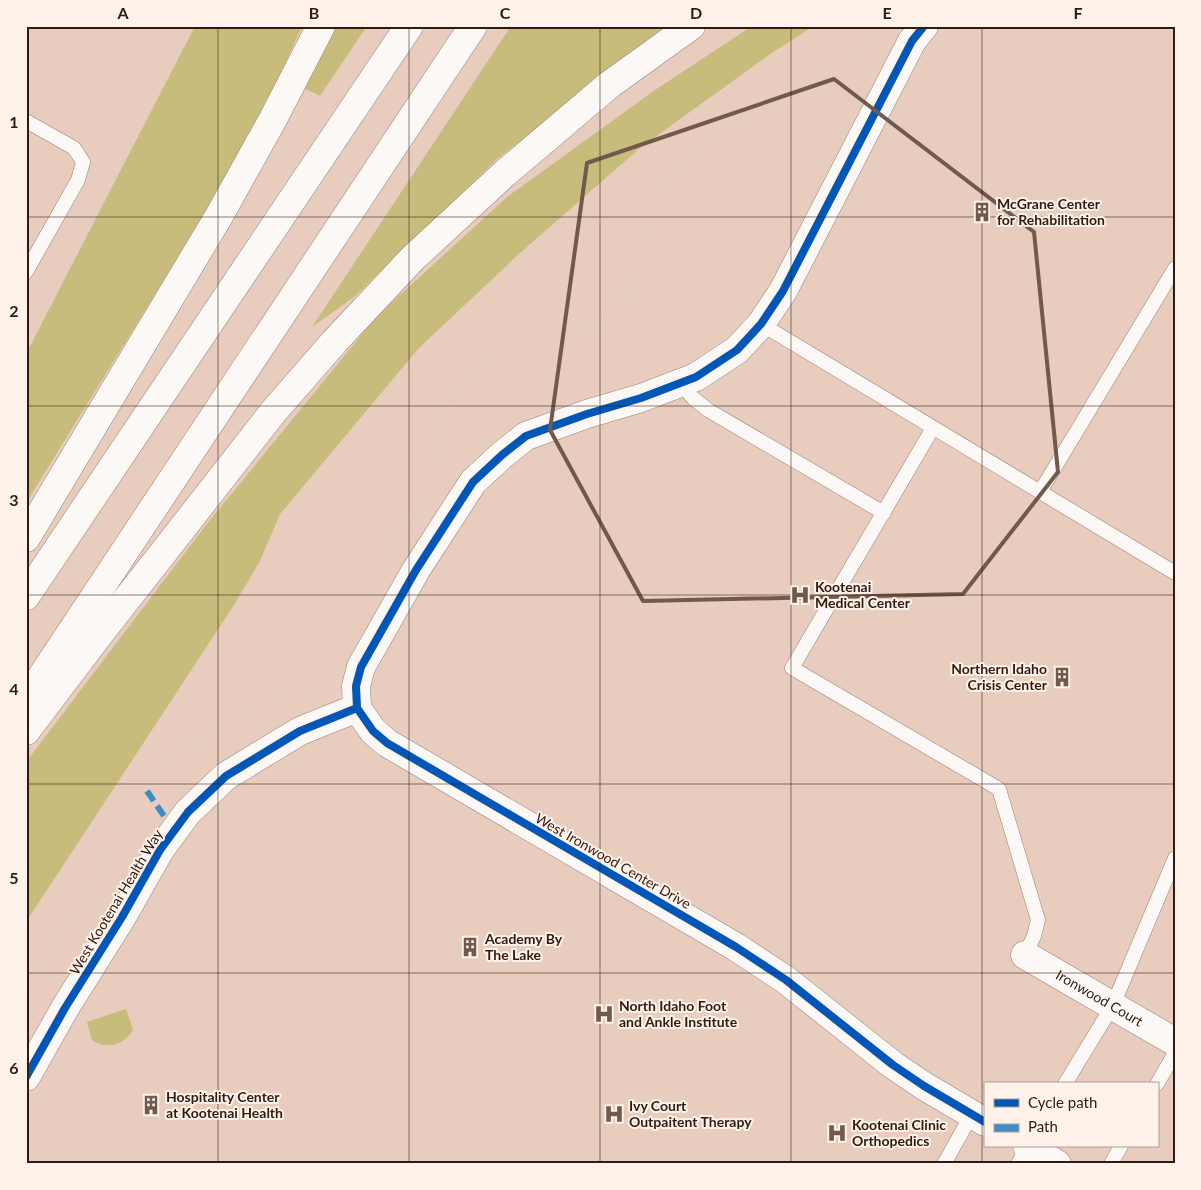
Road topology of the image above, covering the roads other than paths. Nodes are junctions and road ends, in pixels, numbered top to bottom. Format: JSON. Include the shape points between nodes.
{"nodes":[{"id":1,"x":321,"y":26,"type":"edge"},
{"id":2,"x":409,"y":26,"type":"edge"},
{"id":3,"x":472,"y":26,"type":"edge"},
{"id":4,"x":691,"y":26,"type":"edge"},
{"id":5,"x":924,"y":26,"type":"edge"},
{"id":6,"x":26,"y":121,"type":"edge"},
{"id":7,"x":1175,"y":268,"type":"edge"},
{"id":8,"x":26,"y":272,"type":"edge"},
{"id":9,"x":761,"y":324,"type":"junction"},
{"id":10,"x":680,"y":383,"type":"junction"},
{"id":11,"x":933,"y":428,"type":"junction"},
{"id":12,"x":1040,"y":492,"type":"junction"},
{"id":13,"x":884,"y":513,"type":"junction"},
{"id":14,"x":26,"y":538,"type":"edge"},
{"id":15,"x":1175,"y":573,"type":"edge"},
{"id":16,"x":26,"y":596,"type":"edge"},
{"id":17,"x":26,"y":700,"type":"edge"},
{"id":18,"x":358,"y":708,"type":"junction"},
{"id":19,"x":26,"y":731,"type":"edge"},
{"id":20,"x":1175,"y":858,"type":"edge"},
{"id":21,"x":1025,"y":955,"type":"joint"},
{"id":22,"x":1113,"y":1005,"type":"junction"},
{"id":23,"x":1175,"y":1042,"type":"edge"},
{"id":24,"x":1175,"y":1053,"type":"edge"},
{"id":25,"x":26,"y":1077,"type":"edge"},
{"id":26,"x":1066,"y":1082,"type":"edge"},
{"id":27,"x":1158,"y":1082,"type":"edge"},
{"id":28,"x":978,"y":1118,"type":"edge"},
{"id":29,"x":1026,"y":1148,"type":"edge"},
{"id":30,"x":1030,"y":1148,"type":"edge"},
{"id":31,"x":1120,"y":1148,"type":"edge"},
{"id":32,"x":944,"y":1164,"type":"edge"},
{"id":33,"x":1018,"y":1164,"type":"edge"},
{"id":34,"x":1057,"y":1164,"type":"edge"},
{"id":35,"x":1110,"y":1164,"type":"edge"}],
"edges":[{"from":1,"to":14,"type":"main road","via":[[219,216]]},
{"from":2,"to":16,"type":"main road"},
{"from":3,"to":17,"type":"main road"},
{"from":4,"to":19,"type":"main road","via":[[609,85],[504,174],[413,258],[274,411]]},
{"from":5,"to":9,"type":"main road","via":[[912,41],[783,291]]},
{"from":6,"to":8,"type":"lane","via":[[74,148],[83,162],[78,180]]},
{"from":7,"to":12,"type":"lane"},
{"from":9,"to":10,"type":"main road","via":[[737,350],[696,377]]},
{"from":9,"to":11,"type":"lane"},
{"from":10,"to":13,"type":"lane","via":[[708,410]]},
{"from":10,"to":18,"type":"main road","via":[[526,436],[473,482],[416,570],[361,667],[356,686]]},
{"from":11,"to":12,"type":"lane"},
{"from":11,"to":13,"type":"lane"},
{"from":12,"to":15,"type":"lane"},
{"from":13,"to":21,"type":"lane","via":[[792,668],[999,790],[1038,920]]},
{"from":18,"to":25,"type":"main road","name":"West Kootenai Health Way","via":[[300,731],[226,776],[188,812],[160,850]]},
{"from":18,"to":28,"type":"main road","name":"West Ironwood Center Drive","via":[[387,743],[736,947],[786,980],[924,1086]]},
{"from":20,"to":22,"type":"lane"},
{"from":21,"to":22,"type":"main road","name":"Ironwood Court"},
{"from":22,"to":23,"type":"main road","name":"Ironwood Court"},
{"from":22,"to":26,"type":"lane"},
{"from":24,"to":27,"type":"lane"},
{"from":28,"to":32,"type":"lane"},
{"from":29,"to":33,"type":"lane"},
{"from":30,"to":34,"type":"main road"},
{"from":31,"to":35,"type":"lane"}]}
